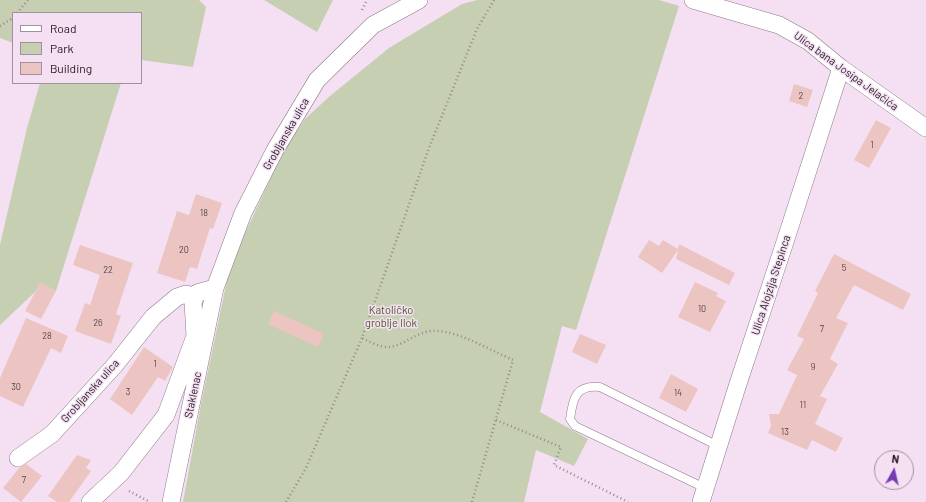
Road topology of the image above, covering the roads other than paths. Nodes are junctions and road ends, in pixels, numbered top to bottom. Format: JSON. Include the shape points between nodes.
{"nodes":[{"id":1,"x":419,"y":0,"type":"edge"},
{"id":2,"x":693,"y":0,"type":"edge"},
{"id":3,"x":841,"y":68,"type":"junction"},
{"id":4,"x":926,"y":128,"type":"edge"},
{"id":5,"x":215,"y":288,"type":"junction"},
{"id":6,"x":195,"y":297,"type":"junction"},
{"id":7,"x":718,"y":446,"type":"junction"},
{"id":8,"x":18,"y":458,"type":"dead end"},
{"id":9,"x":703,"y":495,"type":"edge"},
{"id":10,"x":90,"y":502,"type":"edge"},
{"id":11,"x":171,"y":502,"type":"edge"}],
"edges":[{"from":1,"to":5,"type":"street","name":"Grobljanska ulica","via":[[373,25],[317,80],[275,150],[243,213]]},
{"from":2,"to":3,"type":"street","name":"Ulica bana Josipa Jelačića","via":[[779,25],[808,41]]},
{"from":3,"to":4,"type":"street","name":"Ulica bana Josipa Jelačića"},
{"from":3,"to":7,"type":"street","name":"Ulica Alojzija Stepinca"},
{"from":5,"to":6,"type":"street","name":"Grobljanska ulica","via":[[197,293]]},
{"from":5,"to":11,"type":"street","name":"Staklenac"},
{"from":6,"to":8,"type":"street","name":"Grobljanska ulica","via":[[186,294],[177,297],[153,316],[115,365],[52,434]]},
{"from":6,"to":10,"type":"street","via":[[195,336],[166,415],[121,473]]},
{"from":7,"to":9,"type":"street","name":"Ulica Alojzija Stepinca"},
{"from":7,"to":9,"type":"lane","via":[[600,387],[589,386],[581,390],[571,408],[570,419],[575,426]]}]}
